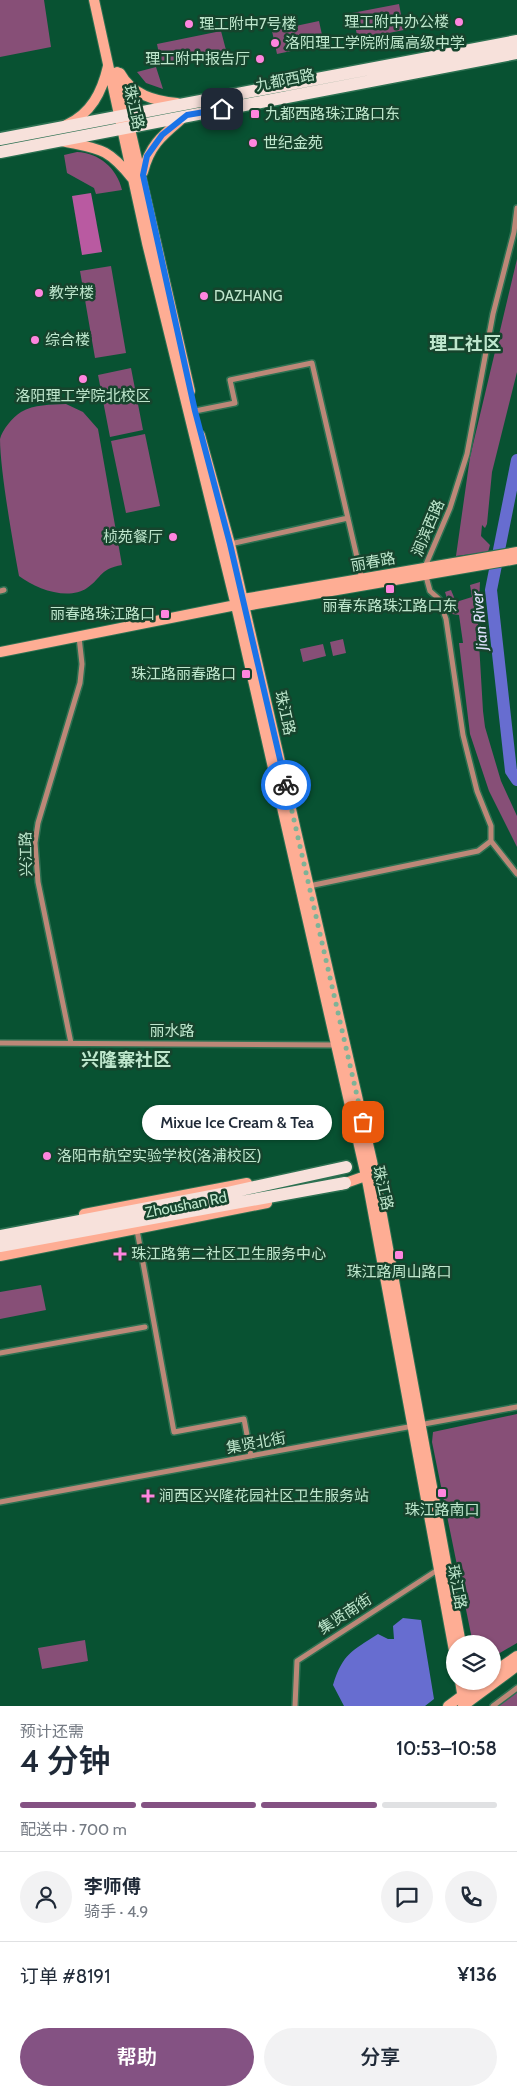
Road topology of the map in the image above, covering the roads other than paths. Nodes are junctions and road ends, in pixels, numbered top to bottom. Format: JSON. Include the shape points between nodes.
{"nodes":[{"id":1,"x":94,"y":0,"type":"edge"},
{"id":2,"x":101,"y":0,"type":"edge"},
{"id":3,"x":517,"y":41,"type":"edge"},
{"id":4,"x":517,"y":53,"type":"edge"},
{"id":5,"x":112,"y":62,"type":"junction"},
{"id":6,"x":188,"y":109,"type":"junction"},
{"id":7,"x":126,"y":121,"type":"junction"},
{"id":8,"x":60,"y":127,"type":"junction"},
{"id":9,"x":0,"y":139,"type":"edge"},
{"id":10,"x":58,"y":141,"type":"junction"},
{"id":11,"x":0,"y":152,"type":"edge"},
{"id":12,"x":138,"y":178,"type":"junction"},
{"id":13,"x":517,"y":208,"type":"edge"},
{"id":14,"x":195,"y":411,"type":"junction"},
{"id":15,"x":348,"y":518,"type":"junction"},
{"id":16,"x":230,"y":544,"type":"junction"},
{"id":17,"x":517,"y":552,"type":"edge"},
{"id":18,"x":517,"y":559,"type":"edge"},
{"id":19,"x":426,"y":572,"type":"junction"},
{"id":20,"x":362,"y":580,"type":"junction"},
{"id":21,"x":241,"y":604,"type":"junction"},
{"id":22,"x":79,"y":637,"type":"junction"},
{"id":23,"x":0,"y":652,"type":"edge"},
{"id":24,"x":491,"y":841,"type":"junction"},
{"id":25,"x":517,"y":874,"type":"edge"},
{"id":26,"x":308,"y":886,"type":"junction"},
{"id":27,"x":0,"y":1043,"type":"edge"},
{"id":28,"x":71,"y":1043,"type":"junction"},
{"id":29,"x":340,"y":1045,"type":"junction"},
{"id":30,"x":367,"y":1162,"type":"junction"},
{"id":31,"x":346,"y":1167,"type":"junction"},
{"id":32,"x":369,"y":1174,"type":"junction"},
{"id":33,"x":345,"y":1183,"type":"junction"},
{"id":34,"x":228,"y":1198,"type":"junction"},
{"id":35,"x":0,"y":1230,"type":"edge"},
{"id":36,"x":137,"y":1230,"type":"junction"},
{"id":37,"x":0,"y":1236,"type":"edge"},
{"id":38,"x":0,"y":1246,"type":"edge"},
{"id":39,"x":0,"y":1256,"type":"edge"},
{"id":40,"x":145,"y":1327,"type":"dead end"},
{"id":41,"x":0,"y":1353,"type":"edge"},
{"id":42,"x":517,"y":1407,"type":"edge"},
{"id":43,"x":418,"y":1426,"type":"junction"},
{"id":44,"x":251,"y":1456,"type":"junction"},
{"id":45,"x":0,"y":1502,"type":"edge"},
{"id":46,"x":442,"y":1567,"type":"junction"},
{"id":47,"x":452,"y":1635,"type":"edge"},
{"id":48,"x":459,"y":1635,"type":"edge"},
{"id":49,"x":517,"y":1656,"type":"edge"},
{"id":50,"x":517,"y":1666,"type":"edge"},
{"id":51,"x":501,"y":1667,"type":"edge"},
{"id":52,"x":517,"y":1688,"type":"edge"},
{"id":53,"x":467,"y":1696,"type":"edge"},
{"id":54,"x":295,"y":1706,"type":"edge"},
{"id":55,"x":448,"y":1706,"type":"edge"},
{"id":56,"x":493,"y":1706,"type":"edge"}],
"edges":[{"from":1,"to":5,"type":"main road","name":"珠江路"},
{"from":2,"to":5,"type":"main road","name":"珠江路"},
{"from":3,"to":6,"type":"main road","name":"九都西路"},
{"from":4,"to":6,"type":"main road","name":"九都西路"},
{"from":5,"to":6,"type":"main road","via":[[123,78],[139,92],[157,101]]},
{"from":5,"to":7,"type":"main road","name":"珠江路"},
{"from":5,"to":8,"type":"main road","via":[[98,96],[88,109]]},
{"from":6,"to":7,"type":"main road","name":"九都西路"},
{"from":6,"to":12,"type":"main road","via":[[153,147]]},
{"from":7,"to":8,"type":"main road","name":"九都西路"},
{"from":7,"to":10,"type":"main road","name":"九都西路"},
{"from":7,"to":12,"type":"main road","name":"珠江路"},
{"from":8,"to":9,"type":"main road","name":"九都西路"},
{"from":10,"to":11,"type":"main road","name":"九都西路"},
{"from":10,"to":12,"type":"main road","via":[[104,150]]},
{"from":12,"to":14,"type":"main road","name":"珠江路"},
{"from":12,"to":21,"type":"main road","name":"珠江路"},
{"from":13,"to":19,"type":"street","name":"涧滨西路","via":[[467,454]]},
{"from":14,"to":15,"type":"street","via":[[235,403],[230,380],[312,363]]},
{"from":14,"to":16,"type":"main road","name":"珠江路"},
{"from":15,"to":16,"type":"street"},
{"from":15,"to":20,"type":"street"},
{"from":16,"to":21,"type":"main road","name":"珠江路"},
{"from":17,"to":19,"type":"main road","name":"丽春路"},
{"from":18,"to":19,"type":"main road","name":"丽春路"},
{"from":19,"to":20,"type":"main road","name":"丽春路"},
{"from":19,"to":21,"type":"main road","name":"丽春路"},
{"from":19,"to":24,"type":"street","name":"涧滨西路","via":[[430,591],[443,606],[463,735],[477,791],[491,826]]},
{"from":20,"to":21,"type":"main road","name":"丽春路"},
{"from":21,"to":22,"type":"main road","name":"丽春路"},
{"from":21,"to":26,"type":"main road","name":"珠江路"},
{"from":21,"to":29,"type":"main road","name":"珠江路"},
{"from":22,"to":23,"type":"main road","name":"丽春路"},
{"from":22,"to":28,"type":"street","name":"兴江路","via":[[80,683],[38,823],[35,843],[38,882]]},
{"from":24,"to":25,"type":"street","name":"涧滨西路"},
{"from":24,"to":26,"type":"street","via":[[478,851]]},
{"from":26,"to":29,"type":"main road","name":"珠江路"},
{"from":27,"to":28,"type":"street","name":"丽水路"},
{"from":28,"to":29,"type":"street","name":"丽水路"},
{"from":29,"to":30,"type":"main road","name":"珠江路"},
{"from":30,"to":31,"type":"main road","name":"Zhoushan Rd"},
{"from":30,"to":32,"type":"main road","name":"珠江路"},
{"from":31,"to":34,"type":"main road"},
{"from":31,"to":35,"type":"main road","name":"Zhoushan Rd","via":[[214,1188]]},
{"from":32,"to":33,"type":"main road","name":"Zhoushan Rd"},
{"from":32,"to":43,"type":"main road","name":"珠江路"},
{"from":33,"to":34,"type":"main road"},
{"from":33,"to":36,"type":"main road","name":"Zhoushan Rd","via":[[233,1211]]},
{"from":34,"to":37,"type":"main road"},
{"from":34,"to":38,"type":"main road"},
{"from":36,"to":39,"type":"main road","name":"Zhoushan Rd"},
{"from":36,"to":44,"type":"street","via":[[174,1432],[244,1419]]},
{"from":40,"to":41,"type":"street"},
{"from":42,"to":43,"type":"street","name":"集贤北街"},
{"from":43,"to":44,"type":"street","name":"集贤北街"},
{"from":43,"to":46,"type":"main road","name":"珠江路"},
{"from":44,"to":45,"type":"street","name":"集贤北街"},
{"from":46,"to":47,"type":"main road","name":"珠江路"},
{"from":46,"to":48,"type":"main road","name":"珠江路"},
{"from":46,"to":54,"type":"street","name":"集贤南街","via":[[296,1661]]},
{"from":49,"to":51,"type":"main road"},
{"from":50,"to":53,"type":"main road"},
{"from":52,"to":56,"type":"street"},
{"from":53,"to":55,"type":"main road"}]}
